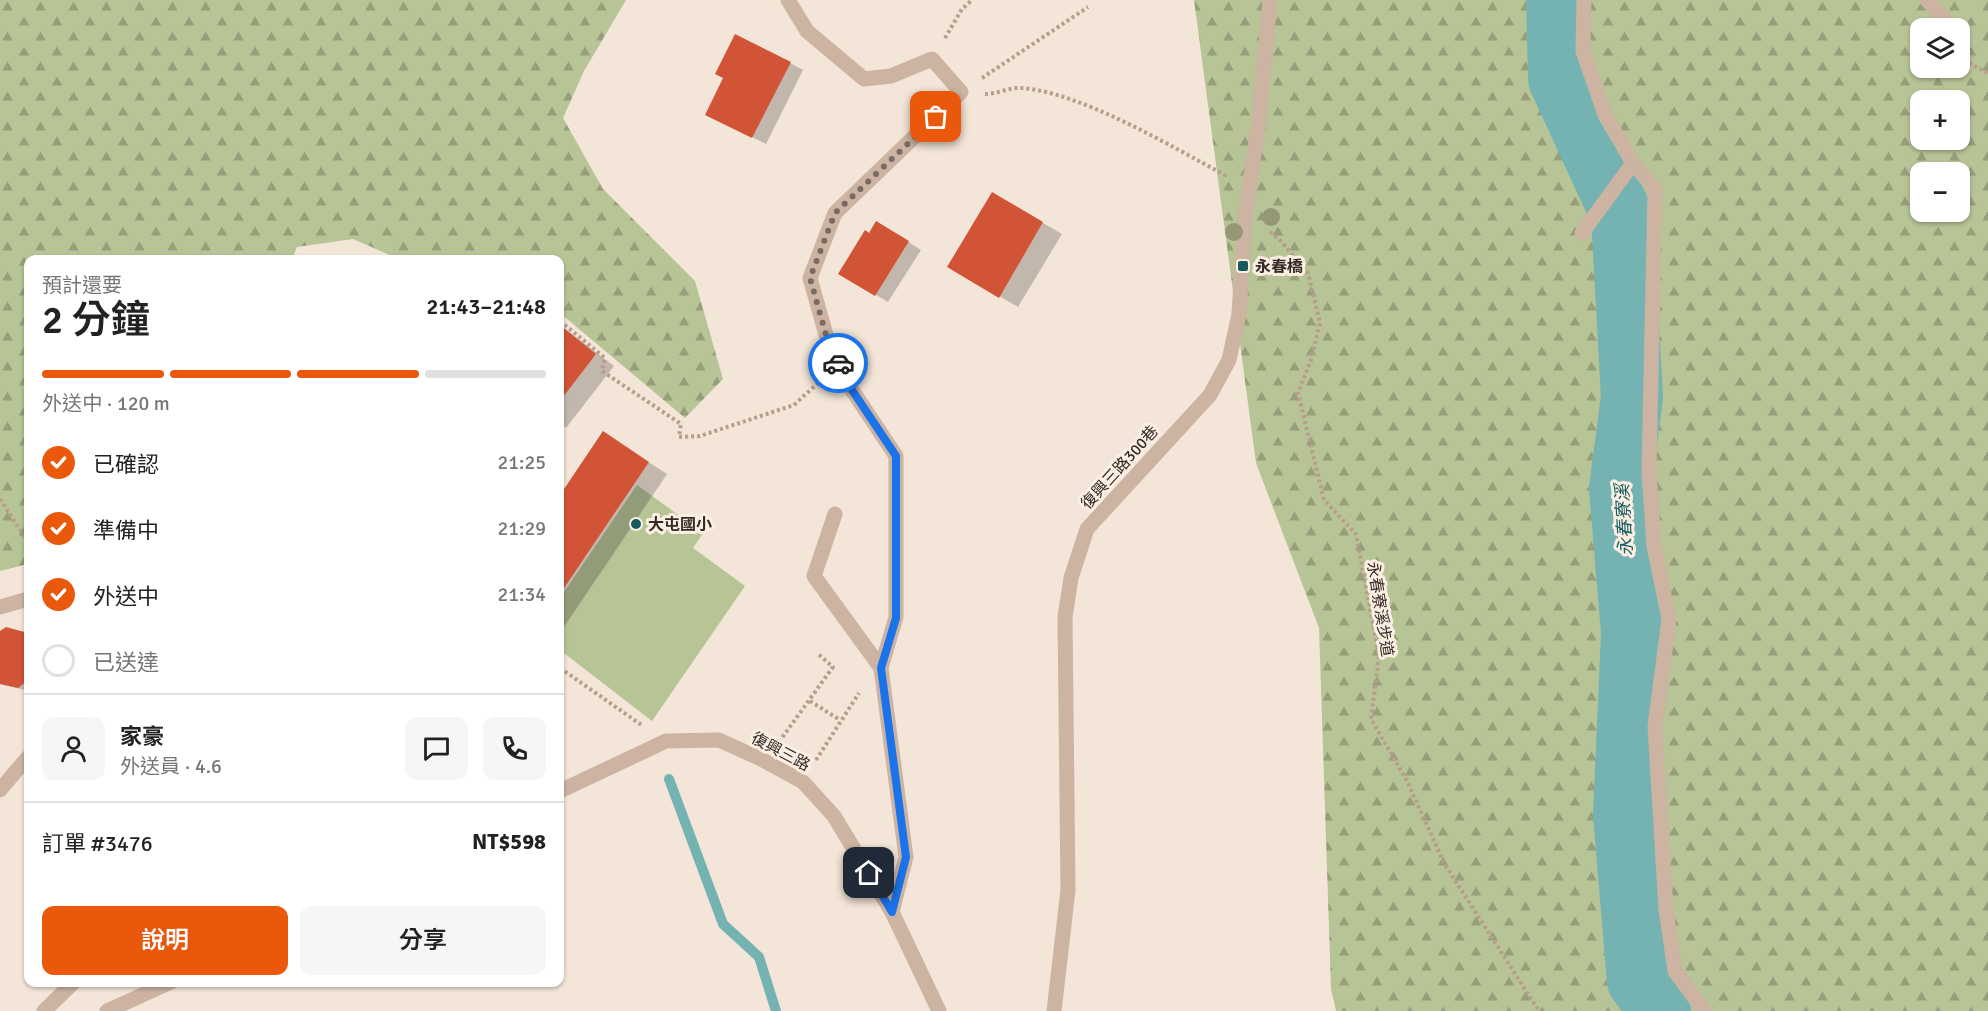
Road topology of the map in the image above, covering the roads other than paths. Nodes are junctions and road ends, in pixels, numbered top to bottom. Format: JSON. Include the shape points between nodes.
{"nodes":[{"id":1,"x":788,"y":0,"type":"edge"},
{"id":2,"x":1270,"y":0,"type":"edge"},
{"id":3,"x":1584,"y":0,"type":"edge"},
{"id":4,"x":1927,"y":0,"type":"edge"},
{"id":5,"x":1942,"y":18,"type":"edge"},
{"id":6,"x":1633,"y":163,"type":"junction"},
{"id":7,"x":1582,"y":232,"type":"dead end"},
{"id":8,"x":835,"y":514,"type":"dead end"},
{"id":9,"x":24,"y":600,"type":"edge"},
{"id":10,"x":0,"y":607,"type":"edge"},
{"id":11,"x":881,"y":668,"type":"junction"},
{"id":12,"x":24,"y":762,"type":"edge"},
{"id":13,"x":564,"y":789,"type":"edge"},
{"id":14,"x":0,"y":790,"type":"edge"},
{"id":15,"x":892,"y":912,"type":"junction"},
{"id":16,"x":69,"y":987,"type":"edge"},
{"id":17,"x":160,"y":987,"type":"edge"},
{"id":18,"x":44,"y":1011,"type":"edge"},
{"id":19,"x":107,"y":1011,"type":"edge"},
{"id":20,"x":939,"y":1011,"type":"edge"},
{"id":21,"x":1054,"y":1011,"type":"edge"},
{"id":22,"x":1704,"y":1011,"type":"edge"}],
"edges":[{"from":1,"to":11,"type":"street","via":[[807,31],[864,79],[891,76],[932,59],[961,92],[835,213],[810,278],[828,342],[852,390],[896,456],[896,618]]},
{"from":2,"to":21,"type":"street","name":"復興三路300巷","via":[[1245,216],[1239,314],[1229,360],[1210,395],[1088,529],[1071,578],[1065,617],[1068,890]]},
{"from":3,"to":6,"type":"street","via":[[1583,51],[1605,115]]},
{"from":4,"to":5,"type":"street"},
{"from":6,"to":7,"type":"street"},
{"from":6,"to":22,"type":"street","via":[[1655,189],[1649,471],[1654,546],[1669,619],[1655,726],[1666,910],[1675,971]]},
{"from":8,"to":11,"type":"street","via":[[814,576]]},
{"from":9,"to":10,"type":"street"},
{"from":11,"to":15,"type":"street","via":[[906,857]]},
{"from":12,"to":14,"type":"street"},
{"from":13,"to":15,"type":"street","name":"復興三路","via":[[666,741],[719,740],[803,782],[834,816]]},
{"from":15,"to":20,"type":"street","name":"復興三路"},
{"from":16,"to":18,"type":"street"},
{"from":17,"to":19,"type":"street"}]}
